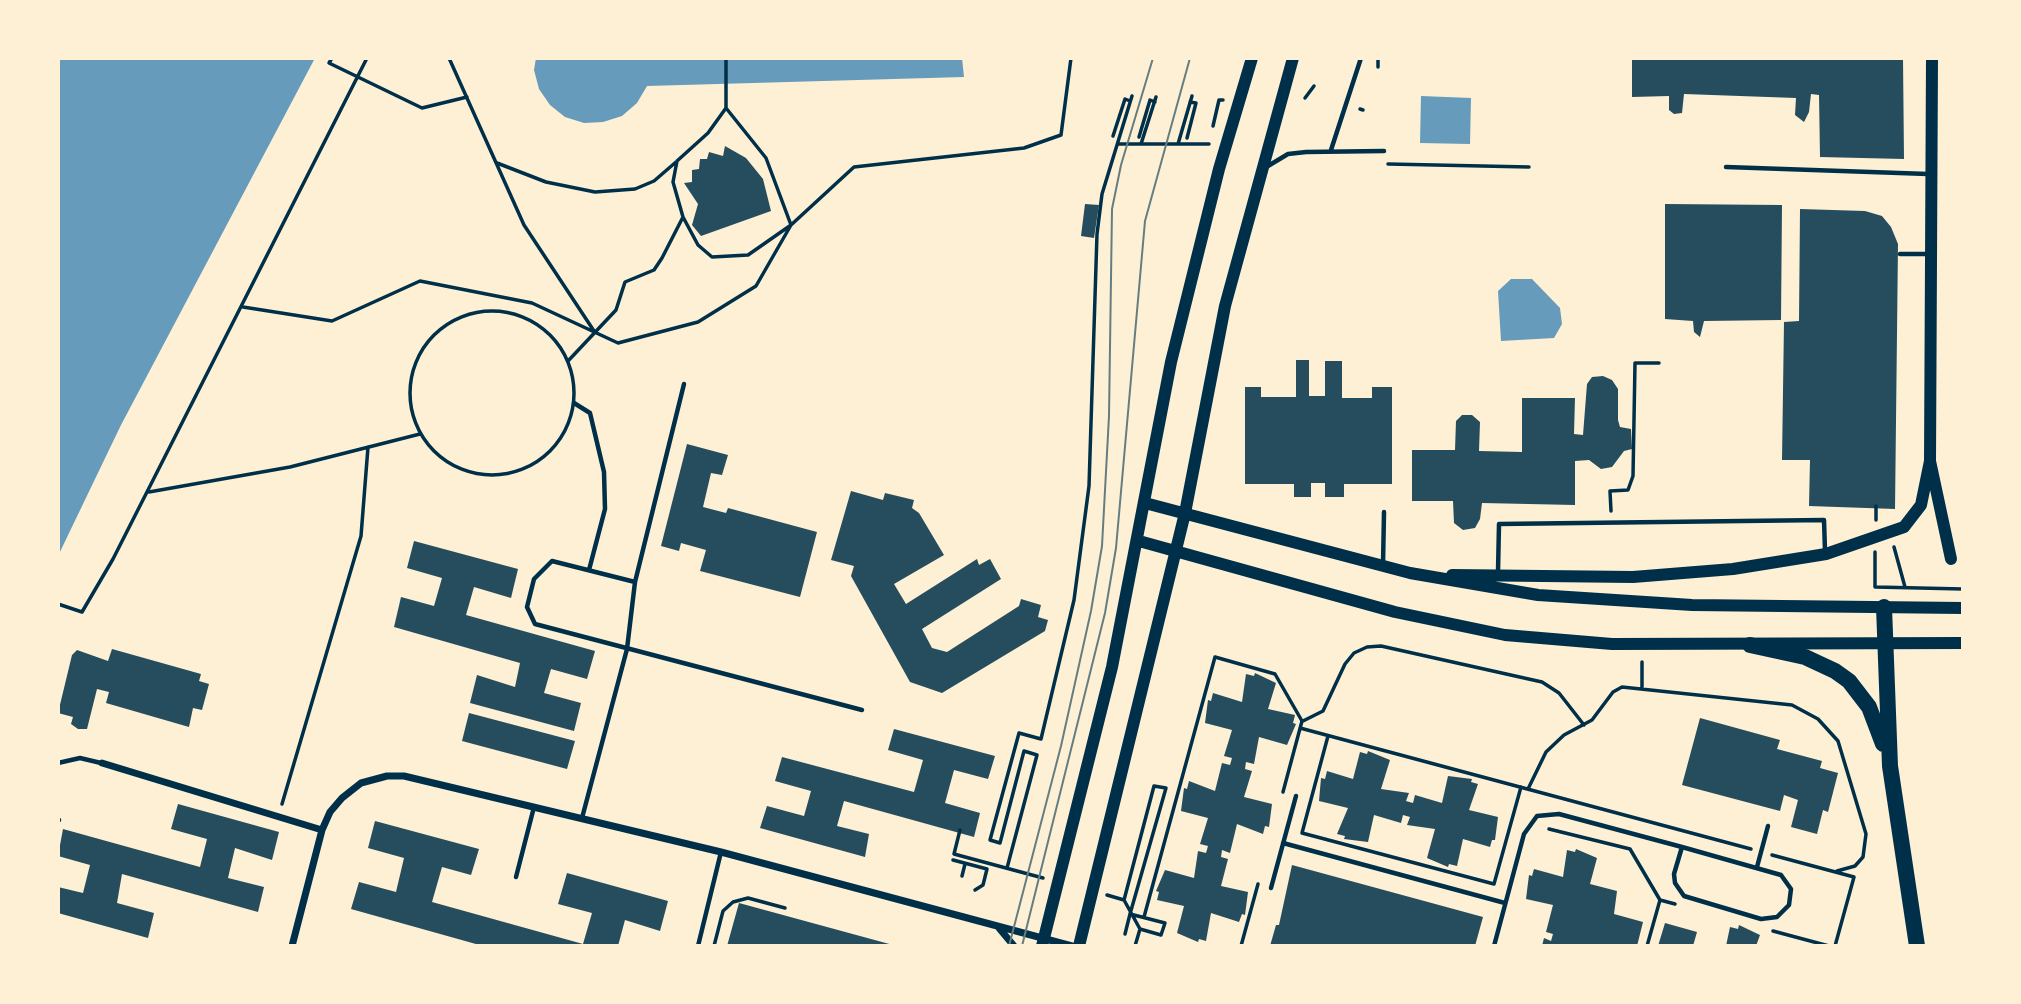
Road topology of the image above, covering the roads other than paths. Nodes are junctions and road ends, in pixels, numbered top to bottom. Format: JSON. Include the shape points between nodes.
{"nodes":[{"id":1,"x":1252,"y":58,"type":"edge"},
{"id":2,"x":1293,"y":58,"type":"edge"},
{"id":3,"x":1361,"y":58,"type":"edge"},
{"id":4,"x":1932,"y":58,"type":"edge"},
{"id":5,"x":1331,"y":150,"type":"junction"},
{"id":6,"x":1384,"y":151,"type":"dead end"},
{"id":7,"x":1726,"y":167,"type":"dead end"},
{"id":8,"x":1259,"y":173,"type":"junction"},
{"id":9,"x":1932,"y":174,"type":"junction"},
{"id":10,"x":1900,"y":254,"type":"dead end"},
{"id":11,"x":1932,"y":254,"type":"junction"},
{"id":12,"x":684,"y":384,"type":"dead end"},
{"id":13,"x":574,"y":403,"type":"road end"},
{"id":14,"x":1930,"y":461,"type":"junction"},
{"id":15,"x":1146,"y":503,"type":"junction"},
{"id":16,"x":1384,"y":512,"type":"dead end"},
{"id":17,"x":1185,"y":513,"type":"junction"},
{"id":18,"x":1139,"y":541,"type":"junction"},
{"id":19,"x":1175,"y":551,"type":"junction"},
{"id":20,"x":1826,"y":554,"type":"junction"},
{"id":21,"x":1951,"y":559,"type":"dead end"},
{"id":22,"x":1383,"y":566,"type":"junction"},
{"id":23,"x":589,"y":570,"type":"junction"},
{"id":24,"x":1410,"y":573,"type":"junction"},
{"id":25,"x":1498,"y":577,"type":"junction"},
{"id":26,"x":635,"y":582,"type":"junction"},
{"id":27,"x":1884,"y":607,"type":"junction"},
{"id":28,"x":1963,"y":608,"type":"edge"},
{"id":29,"x":1884,"y":642,"type":"junction"},
{"id":30,"x":1963,"y":643,"type":"edge"},
{"id":31,"x":1750,"y":645,"type":"junction"},
{"id":32,"x":627,"y":649,"type":"junction"},
{"id":33,"x":862,"y":710,"type":"dead end"},
{"id":34,"x":58,"y":763,"type":"edge"},
{"id":35,"x":102,"y":763,"type":"joint"},
{"id":36,"x":1890,"y":766,"type":"junction"},
{"id":37,"x":1296,"y":796,"type":"dead end"},
{"id":38,"x":535,"y":806,"type":"junction"},
{"id":39,"x":582,"y":818,"type":"junction"},
{"id":40,"x":1768,"y":827,"type":"dead end"},
{"id":41,"x":322,"y":830,"type":"junction"},
{"id":42,"x":1283,"y":844,"type":"junction"},
{"id":43,"x":1682,"y":847,"type":"junction"},
{"id":44,"x":721,"y":852,"type":"junction"},
{"id":45,"x":1757,"y":867,"type":"junction"},
{"id":46,"x":516,"y":877,"type":"dead end"},
{"id":47,"x":1271,"y":888,"type":"dead end"},
{"id":48,"x":1506,"y":903,"type":"junction"},
{"id":49,"x":997,"y":926,"type":"junction"},
{"id":50,"x":1043,"y":943,"type":"edge"},
{"id":51,"x":292,"y":946,"type":"edge"},
{"id":52,"x":698,"y":946,"type":"edge"},
{"id":53,"x":1014,"y":946,"type":"edge"},
{"id":54,"x":1072,"y":946,"type":"edge"},
{"id":55,"x":1079,"y":946,"type":"edge"},
{"id":56,"x":1494,"y":946,"type":"edge"},
{"id":57,"x":1917,"y":946,"type":"edge"}],
"edges":[{"from":1,"to":15,"type":"main road","via":[[1180,325]]},
{"from":2,"to":8,"type":"main road"},
{"from":3,"to":5,"type":"lane"},
{"from":4,"to":9,"type":"main road"},
{"from":5,"to":6,"type":"lane"},
{"from":5,"to":8,"type":"lane","via":[[1288,154]]},
{"from":7,"to":9,"type":"lane"},
{"from":8,"to":17,"type":"main road","via":[[1225,306]]},
{"from":9,"to":11,"type":"main road"},
{"from":10,"to":11,"type":"lane"},
{"from":11,"to":14,"type":"main road"},
{"from":12,"to":26,"type":"lane"},
{"from":13,"to":23,"type":"lane","via":[[590,412],[604,472],[605,509]]},
{"from":14,"to":20,"type":"main road","via":[[1921,505],[1904,527]]},
{"from":14,"to":21,"type":"main road"},
{"from":15,"to":17,"type":"main road"},
{"from":15,"to":18,"type":"main road"},
{"from":16,"to":22,"type":"lane"},
{"from":17,"to":19,"type":"main road"},
{"from":17,"to":22,"type":"main road"},
{"from":18,"to":19,"type":"main road"},
{"from":18,"to":50,"type":"main road"},
{"from":19,"to":31,"type":"main road","via":[[1395,612],[1505,635],[1612,644]]},
{"from":19,"to":55,"type":"main road"},
{"from":20,"to":25,"type":"main road","via":[[1682,574]]},
{"from":20,"to":25,"type":"lane","via":[[1825,520],[1499,524]]},
{"from":22,"to":24,"type":"main road"},
{"from":23,"to":26,"type":"lane"},
{"from":23,"to":32,"type":"lane","via":[[552,561],[534,579],[527,607],[535,624]]},
{"from":24,"to":25,"type":"main road"},
{"from":24,"to":27,"type":"main road","via":[[1538,595],[1615,601]]},
{"from":26,"to":32,"type":"lane"},
{"from":27,"to":28,"type":"main road"},
{"from":27,"to":29,"type":"highway"},
{"from":29,"to":30,"type":"main road"},
{"from":29,"to":31,"type":"main road"},
{"from":29,"to":36,"type":"highway"},
{"from":31,"to":36,"type":"highway","via":[[1821,663],[1849,681],[1873,715]]},
{"from":32,"to":33,"type":"lane"},
{"from":32,"to":39,"type":"lane"},
{"from":34,"to":35,"type":"lane","via":[[79,758]]},
{"from":35,"to":41,"type":"street"},
{"from":36,"to":57,"type":"highway"},
{"from":37,"to":42,"type":"lane"},
{"from":38,"to":39,"type":"street"},
{"from":38,"to":41,"type":"street","via":[[422,778],[387,776],[362,783],[342,797]]},
{"from":38,"to":46,"type":"lane"},
{"from":39,"to":44,"type":"street"},
{"from":40,"to":45,"type":"lane"},
{"from":41,"to":51,"type":"street"},
{"from":42,"to":47,"type":"lane"},
{"from":42,"to":48,"type":"lane"},
{"from":43,"to":45,"type":"lane"},
{"from":43,"to":45,"type":"lane","via":[[1674,874],[1684,896],[1761,919],[1777,917],[1789,905],[1791,889],[1781,875]]},
{"from":43,"to":48,"type":"lane","via":[[1545,814],[1527,827]]},
{"from":44,"to":49,"type":"street"},
{"from":44,"to":52,"type":"lane"},
{"from":48,"to":56,"type":"lane"},
{"from":49,"to":50,"type":"street"},
{"from":49,"to":53,"type":"street"},
{"from":50,"to":54,"type":"street"}]}
